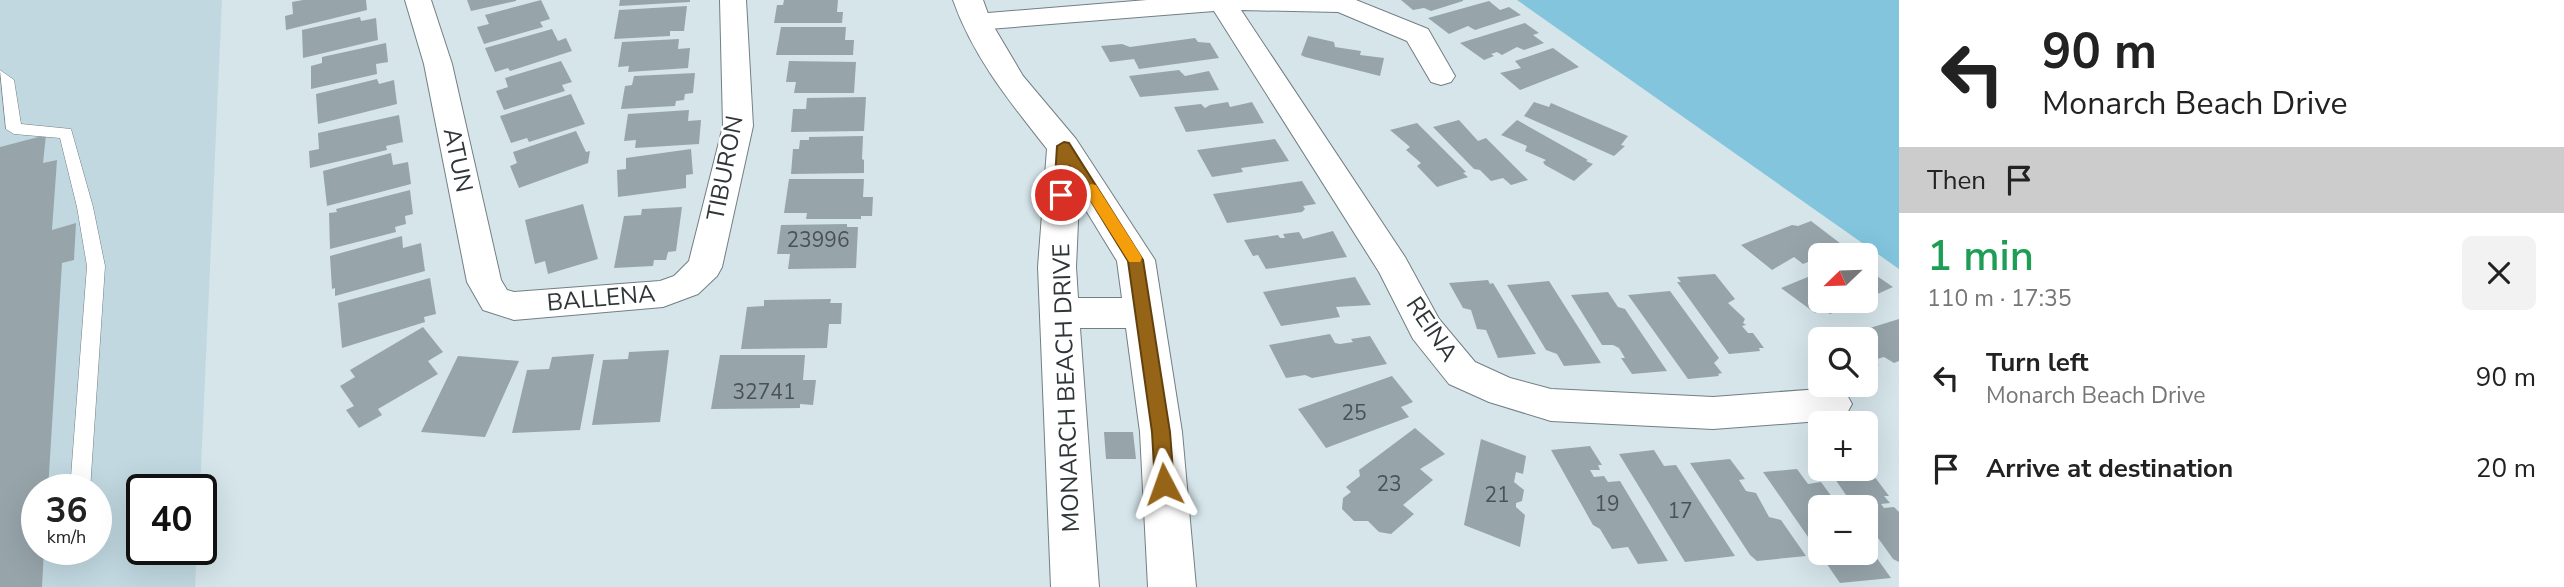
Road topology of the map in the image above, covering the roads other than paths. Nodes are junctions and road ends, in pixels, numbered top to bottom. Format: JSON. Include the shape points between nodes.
{"nodes":[{"id":1,"x":418,"y":0,"type":"edge"},
{"id":2,"x":733,"y":0,"type":"edge"},
{"id":3,"x":1222,"y":2,"type":"junction"},
{"id":4,"x":972,"y":11,"type":"edge"},
{"id":5,"x":0,"y":75,"type":"edge"},
{"id":6,"x":1441,"y":76,"type":"dead end"},
{"id":7,"x":7,"y":131,"type":"edge"},
{"id":8,"x":1064,"y":146,"type":"junction"},
{"id":9,"x":686,"y":285,"type":"joint"},
{"id":10,"x":514,"y":306,"type":"joint"},
{"id":11,"x":1060,"y":313,"type":"junction"},
{"id":12,"x":1143,"y":313,"type":"junction"},
{"id":13,"x":1833,"y":404,"type":"dead end"},
{"id":14,"x":81,"y":474,"type":"edge"},
{"id":15,"x":1075,"y":587,"type":"edge"},
{"id":16,"x":1172,"y":587,"type":"edge"}],
"edges":[{"from":1,"to":10,"type":"street","name":"ATUN","via":[[438,64],[484,282],[495,300]]},
{"from":2,"to":9,"type":"street","name":"TIBURON","via":[[738,126],[705,267]]},
{"from":3,"to":4,"type":"street"},
{"from":3,"to":6,"type":"street","via":[[1342,4],[1418,35]]},
{"from":3,"to":13,"type":"street","name":"REINA","via":[[1393,266],[1426,329],[1462,373],[1550,405],[1713,413]]},
{"from":4,"to":8,"type":"street","via":[[1010,81]]},
{"from":5,"to":7,"type":"lane","via":[[8,80]]},
{"from":7,"to":14,"type":"lane","via":[[66,132],[85,206],[96,266]]},
{"from":8,"to":11,"type":"street","name":"MONARCH BEACH DRIVE","via":[[1057,267]]},
{"from":8,"to":12,"type":"street","via":[[1136,260]]},
{"from":9,"to":10,"type":"street","name":"BALLENA","via":[[663,294]]},
{"from":11,"to":12,"type":"street"},
{"from":11,"to":15,"type":"street","name":"MONARCH BEACH DRIVE"},
{"from":12,"to":16,"type":"street","via":[[1161,432]]}]}
